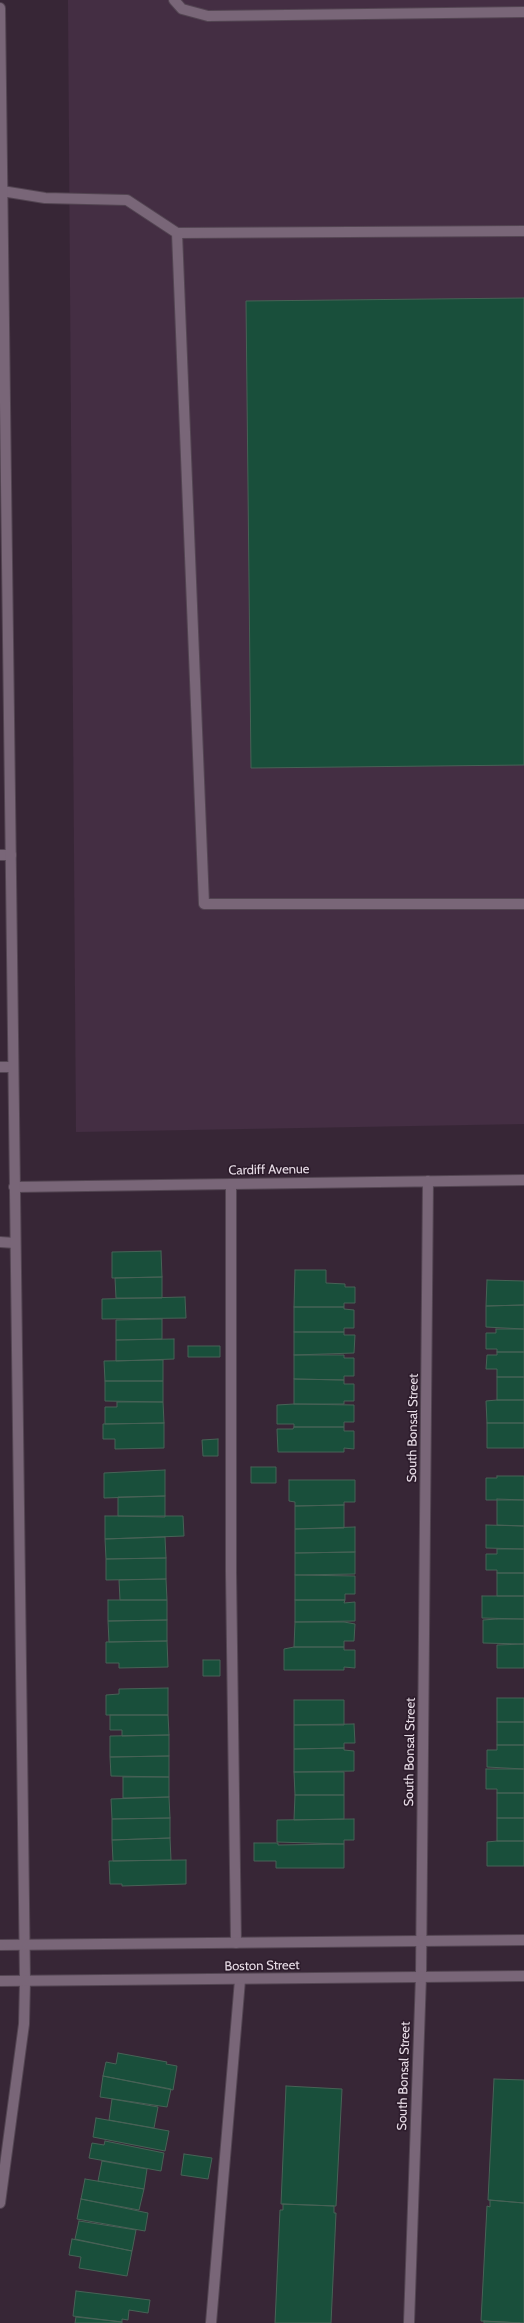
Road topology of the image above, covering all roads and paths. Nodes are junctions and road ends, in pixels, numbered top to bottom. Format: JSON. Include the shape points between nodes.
{"nodes":[{"id":1,"x":174,"y":0,"type":"edge"},
{"id":2,"x":0,"y":8,"type":"edge"},
{"id":3,"x":524,"y":12,"type":"edge"},
{"id":4,"x":1,"y":191,"type":"edge"},
{"id":5,"x":524,"y":231,"type":"edge"},
{"id":6,"x":177,"y":233,"type":"junction"},
{"id":7,"x":2,"y":264,"type":"edge"},
{"id":8,"x":2,"y":354,"type":"edge"},
{"id":9,"x":2,"y":417,"type":"edge"},
{"id":10,"x":4,"y":620,"type":"edge"},
{"id":11,"x":5,"y":854,"type":"edge"},
{"id":12,"x":524,"y":904,"type":"edge"},
{"id":13,"x":0,"y":1067,"type":"edge"},
{"id":14,"x":13,"y":1067,"type":"junction"},
{"id":15,"x":524,"y":1180,"type":"edge"},
{"id":16,"x":428,"y":1181,"type":"junction"},
{"id":17,"x":231,"y":1184,"type":"junction"},
{"id":18,"x":14,"y":1187,"type":"junction"},
{"id":19,"x":0,"y":1242,"type":"edge"},
{"id":20,"x":15,"y":1243,"type":"junction"},
{"id":21,"x":524,"y":1940,"type":"edge"},
{"id":22,"x":421,"y":1941,"type":"junction"},
{"id":23,"x":236,"y":1943,"type":"junction"},
{"id":24,"x":0,"y":1945,"type":"edge"},
{"id":25,"x":24,"y":1945,"type":"junction"},
{"id":26,"x":421,"y":1976,"type":"junction"},
{"id":27,"x":524,"y":1976,"type":"edge"},
{"id":28,"x":240,"y":1980,"type":"junction"},
{"id":29,"x":0,"y":1981,"type":"edge"},
{"id":30,"x":24,"y":1981,"type":"junction"},
{"id":31,"x":0,"y":2203,"type":"edge"},
{"id":32,"x":210,"y":2323,"type":"edge"},
{"id":33,"x":409,"y":2323,"type":"edge"}],
"edges":[{"from":1,"to":3,"type":"street","via":[[182,9],[208,16]]},
{"from":2,"to":4,"type":"street"},
{"from":4,"to":6,"type":"street","via":[[45,198],[127,200]]},
{"from":4,"to":7,"type":"street"},
{"from":5,"to":6,"type":"street"},
{"from":6,"to":12,"type":"street","via":[[204,904]]},
{"from":7,"to":8,"type":"street"},
{"from":8,"to":9,"type":"street"},
{"from":9,"to":10,"type":"street"},
{"from":10,"to":11,"type":"street"},
{"from":11,"to":14,"type":"street"},
{"from":13,"to":14,"type":"street"},
{"from":14,"to":18,"type":"street"},
{"from":15,"to":16,"type":"street","name":"Cardiff Avenue"},
{"from":16,"to":17,"type":"street","name":"Cardiff Avenue"},
{"from":16,"to":22,"type":"street","name":"South Bonsal Street"},
{"from":17,"to":18,"type":"street","name":"Cardiff Avenue"},
{"from":17,"to":23,"type":"street","via":[[231,1572]]},
{"from":18,"to":20,"type":"street"},
{"from":19,"to":20,"type":"street"},
{"from":20,"to":25,"type":"street"},
{"from":21,"to":22,"type":"street","name":"Boston Street"},
{"from":22,"to":23,"type":"street","name":"Boston Street"},
{"from":22,"to":26,"type":"street","name":"South Bonsal Street"},
{"from":23,"to":25,"type":"street","name":"Boston Street"},
{"from":24,"to":25,"type":"street","name":"Boston Street"},
{"from":25,"to":30,"type":"street"},
{"from":26,"to":27,"type":"street","name":"Boston Street"},
{"from":26,"to":28,"type":"street","name":"Boston Street"},
{"from":26,"to":33,"type":"street","name":"South Bonsal Street"},
{"from":28,"to":30,"type":"street","name":"Boston Street"},
{"from":28,"to":32,"type":"street"},
{"from":29,"to":30,"type":"street","name":"Boston Street"},
{"from":30,"to":31,"type":"street","via":[[24,2024]]}]}
